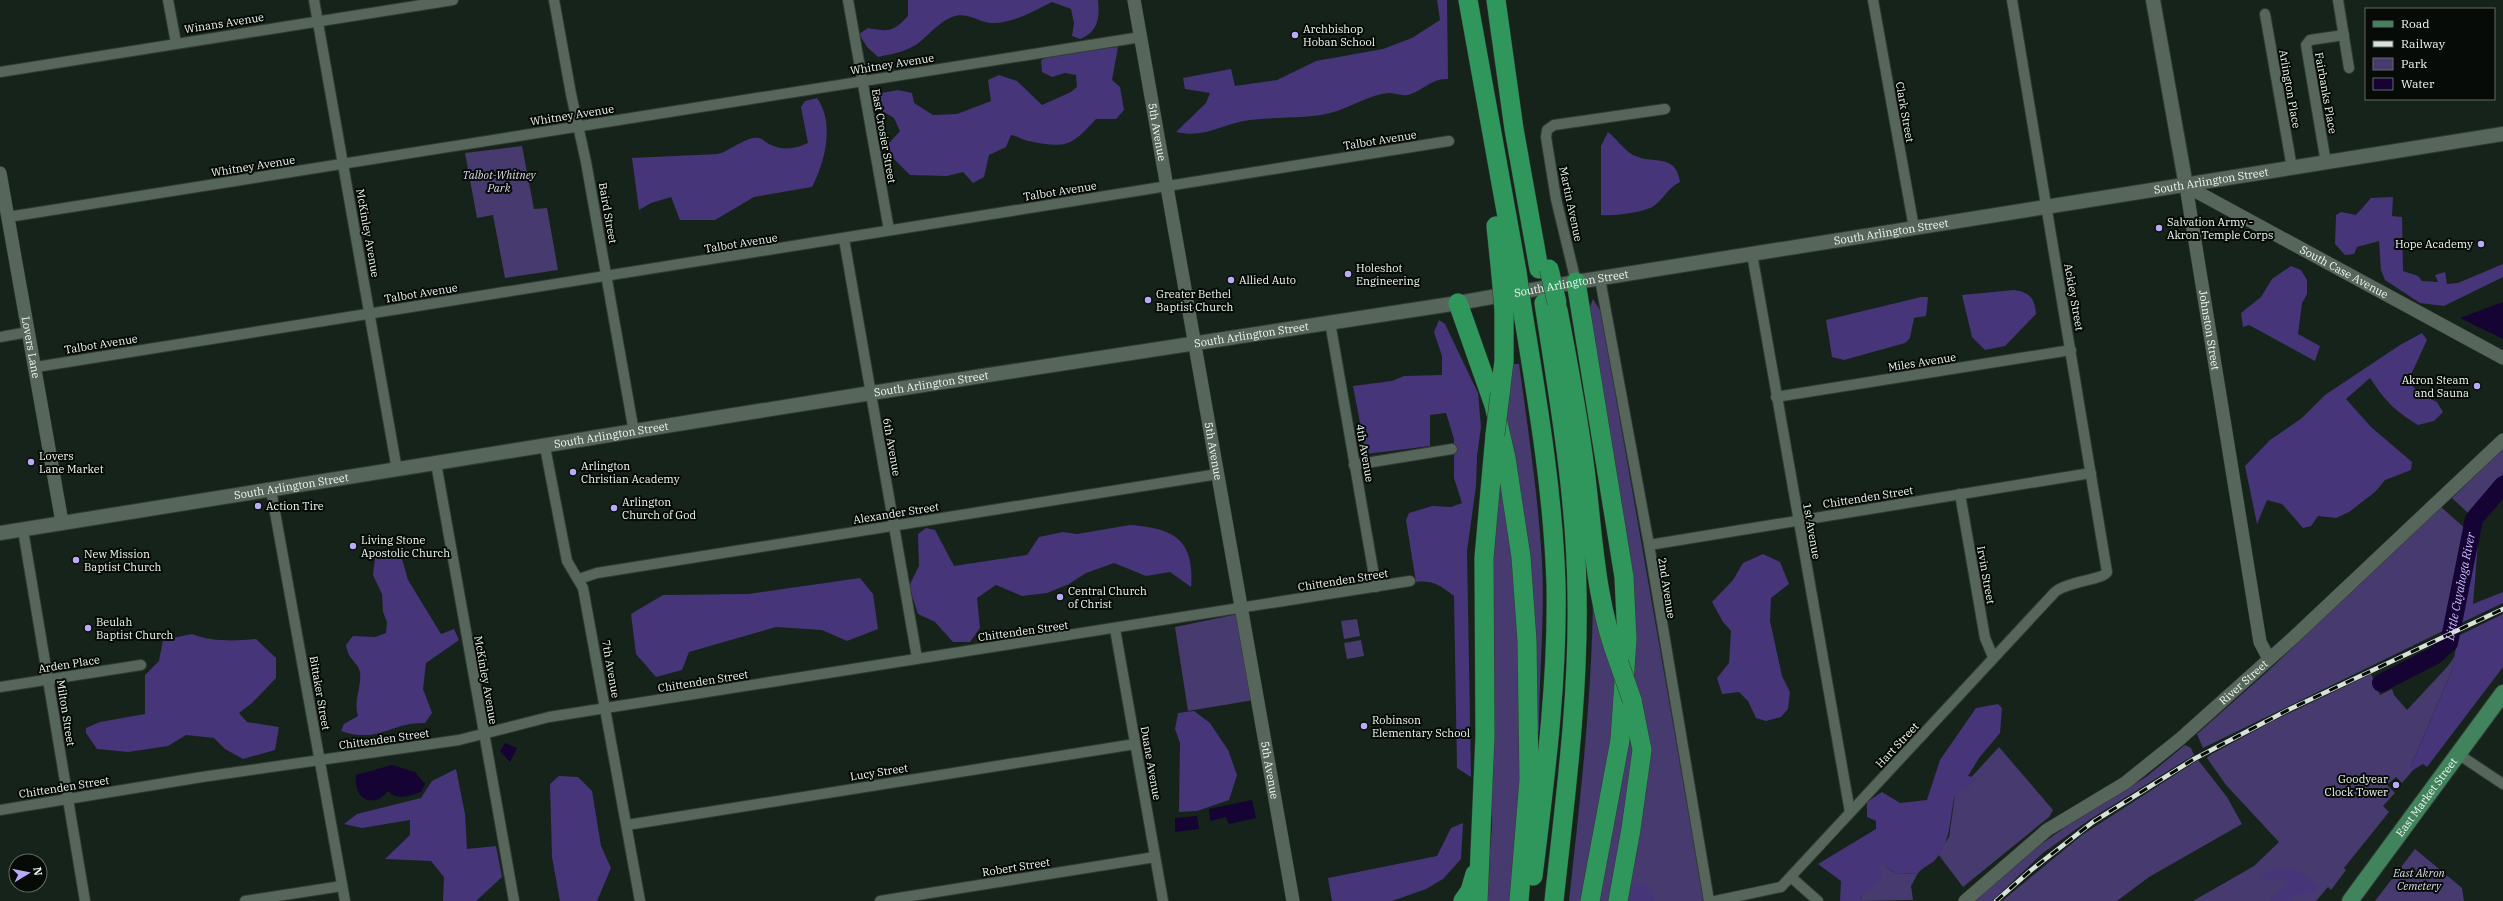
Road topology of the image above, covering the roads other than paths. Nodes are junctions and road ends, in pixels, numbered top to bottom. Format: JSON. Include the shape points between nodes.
{"nodes":[{"id":1,"x":168,"y":0,"type":"edge"},
{"id":2,"x":314,"y":0,"type":"edge"},
{"id":3,"x":453,"y":0,"type":"edge"},
{"id":4,"x":554,"y":0,"type":"edge"},
{"id":5,"x":848,"y":0,"type":"edge"},
{"id":6,"x":1134,"y":0,"type":"edge"},
{"id":7,"x":1468,"y":0,"type":"edge"},
{"id":8,"x":1496,"y":0,"type":"edge"},
{"id":9,"x":1873,"y":0,"type":"edge"},
{"id":10,"x":2012,"y":0,"type":"edge"},
{"id":11,"x":2153,"y":0,"type":"edge"},
{"id":12,"x":2338,"y":0,"type":"edge"},
{"id":13,"x":2265,"y":14,"type":"dead end"},
{"id":14,"x":318,"y":20,"type":"junction"},
{"id":15,"x":2344,"y":35,"type":"junction"},
{"id":16,"x":1141,"y":38,"type":"junction"},
{"id":17,"x":176,"y":43,"type":"junction"},
{"id":18,"x":2349,"y":68,"type":"dead end"},
{"id":19,"x":0,"y":72,"type":"edge"},
{"id":20,"x":862,"y":81,"type":"junction"},
{"id":21,"x":1666,"y":109,"type":"dead end"},
{"id":22,"x":578,"y":126,"type":"junction"},
{"id":23,"x":2503,"y":134,"type":"edge"},
{"id":24,"x":1449,"y":141,"type":"dead end"},
{"id":25,"x":2326,"y":163,"type":"junction"},
{"id":26,"x":344,"y":164,"type":"junction"},
{"id":27,"x":2292,"y":168,"type":"junction"},
{"id":28,"x":0,"y":173,"type":"edge"},
{"id":29,"x":2186,"y":186,"type":"junction"},
{"id":30,"x":1167,"y":187,"type":"junction"},
{"id":31,"x":2047,"y":208,"type":"junction"},
{"id":32,"x":8,"y":217,"type":"junction"},
{"id":33,"x":1914,"y":228,"type":"junction"},
{"id":34,"x":889,"y":230,"type":"junction"},
{"id":35,"x":844,"y":239,"type":"junction"},
{"id":36,"x":1752,"y":254,"type":"junction"},
{"id":37,"x":607,"y":276,"type":"junction"},
{"id":38,"x":1600,"y":278,"type":"junction"},
{"id":39,"x":1576,"y":282,"type":"junction"},
{"id":40,"x":1458,"y":303,"type":"junction"},
{"id":41,"x":1551,"y":303,"type":"junction"},
{"id":42,"x":1513,"y":308,"type":"junction"},
{"id":43,"x":369,"y":313,"type":"junction"},
{"id":44,"x":1330,"y":322,"type":"junction"},
{"id":45,"x":28,"y":332,"type":"junction"},
{"id":46,"x":0,"y":337,"type":"edge"},
{"id":47,"x":1195,"y":342,"type":"junction"},
{"id":48,"x":2071,"y":350,"type":"junction"},
{"id":49,"x":2503,"y":358,"type":"edge"},
{"id":50,"x":36,"y":367,"type":"junction"},
{"id":51,"x":871,"y":394,"type":"junction"},
{"id":52,"x":1776,"y":397,"type":"junction"},
{"id":53,"x":634,"y":432,"type":"junction"},
{"id":54,"x":2503,"y":440,"type":"edge"},
{"id":55,"x":546,"y":447,"type":"junction"},
{"id":56,"x":1452,"y":449,"type":"dead end"},
{"id":57,"x":436,"y":463,"type":"junction"},
{"id":58,"x":1354,"y":465,"type":"junction"},
{"id":59,"x":397,"y":470,"type":"junction"},
{"id":60,"x":2091,"y":473,"type":"junction"},
{"id":61,"x":1218,"y":474,"type":"junction"},
{"id":62,"x":271,"y":490,"type":"junction"},
{"id":63,"x":1960,"y":494,"type":"junction"},
{"id":64,"x":1798,"y":520,"type":"junction"},
{"id":65,"x":62,"y":522,"type":"junction"},
{"id":66,"x":894,"y":527,"type":"junction"},
{"id":67,"x":23,"y":530,"type":"junction"},
{"id":68,"x":0,"y":533,"type":"edge"},
{"id":69,"x":1649,"y":545,"type":"junction"},
{"id":70,"x":579,"y":579,"type":"junction"},
{"id":71,"x":1410,"y":581,"type":"dead end"},
{"id":72,"x":2084,"y":581,"type":"joint"},
{"id":73,"x":1376,"y":587,"type":"junction"},
{"id":74,"x":1242,"y":609,"type":"junction"},
{"id":75,"x":1115,"y":629,"type":"junction"},
{"id":76,"x":1993,"y":657,"type":"junction"},
{"id":77,"x":917,"y":658,"type":"junction"},
{"id":78,"x":2269,"y":658,"type":"junction"},
{"id":79,"x":141,"y":665,"type":"dead end"},
{"id":80,"x":48,"y":680,"type":"junction"},
{"id":81,"x":0,"y":687,"type":"edge"},
{"id":82,"x":2503,"y":693,"type":"edge"},
{"id":83,"x":606,"y":709,"type":"junction"},
{"id":84,"x":483,"y":735,"type":"junction"},
{"id":85,"x":1135,"y":744,"type":"junction"},
{"id":86,"x":2458,"y":754,"type":"junction"},
{"id":87,"x":320,"y":760,"type":"junction"},
{"id":88,"x":2503,"y":784,"type":"edge"},
{"id":89,"x":68,"y":799,"type":"junction"},
{"id":90,"x":0,"y":810,"type":"edge"},
{"id":91,"x":1850,"y":812,"type":"junction"},
{"id":92,"x":627,"y":825,"type":"junction"},
{"id":93,"x":1481,"y":854,"type":"junction"},
{"id":94,"x":1155,"y":857,"type":"junction"},
{"id":95,"x":1792,"y":878,"type":"junction"},
{"id":96,"x":342,"y":886,"type":"junction"},
{"id":97,"x":85,"y":901,"type":"edge"},
{"id":98,"x":245,"y":901,"type":"edge"},
{"id":99,"x":345,"y":901,"type":"edge"},
{"id":100,"x":514,"y":901,"type":"edge"},
{"id":101,"x":640,"y":901,"type":"edge"},
{"id":102,"x":880,"y":901,"type":"edge"},
{"id":103,"x":1162,"y":901,"type":"edge"},
{"id":104,"x":1293,"y":901,"type":"edge"},
{"id":105,"x":1463,"y":901,"type":"edge"},
{"id":106,"x":1478,"y":901,"type":"edge"},
{"id":107,"x":1519,"y":901,"type":"edge"},
{"id":108,"x":1530,"y":901,"type":"edge"},
{"id":109,"x":1554,"y":901,"type":"edge"},
{"id":110,"x":1590,"y":901,"type":"edge"},
{"id":111,"x":1618,"y":901,"type":"edge"},
{"id":112,"x":1709,"y":901,"type":"edge"},
{"id":113,"x":1715,"y":901,"type":"edge"},
{"id":114,"x":1818,"y":901,"type":"edge"},
{"id":115,"x":1965,"y":901,"type":"edge"},
{"id":116,"x":2350,"y":901,"type":"edge"}],
"edges":[{"from":1,"to":17,"type":"street"},
{"from":2,"to":14,"type":"street","name":"McKinley Avenue"},
{"from":3,"to":14,"type":"street","name":"Winans Avenue"},
{"from":4,"to":22,"type":"street","name":"Baird Street"},
{"from":5,"to":20,"type":"street","name":"East Crosier Street"},
{"from":6,"to":16,"type":"street","name":"5th Avenue"},
{"from":7,"to":42,"type":"highway","bridge":true},
{"from":8,"to":41,"type":"highway","bridge":true,"via":[[1514,129]]},
{"from":9,"to":33,"type":"street","name":"Clark Street"},
{"from":10,"to":31,"type":"street","name":"Ackley Street"},
{"from":11,"to":29,"type":"main road","name":"Johnston Street"},
{"from":12,"to":15,"type":"street"},
{"from":13,"to":27,"type":"street","name":"Arlington Place"},
{"from":14,"to":17,"type":"street","name":"Winans Avenue"},
{"from":14,"to":26,"type":"street","name":"McKinley Avenue"},
{"from":15,"to":18,"type":"street"},
{"from":15,"to":25,"type":"street","name":"Fairbanks Place","via":[[2310,40],[2306,45]]},
{"from":16,"to":20,"type":"street","name":"Whitney Avenue"},
{"from":16,"to":30,"type":"street","name":"5th Avenue"},
{"from":17,"to":19,"type":"street","name":"Winans Avenue"},
{"from":20,"to":22,"type":"street","name":"Whitney Avenue"},
{"from":20,"to":34,"type":"street","name":"East Crosier Street"},
{"from":21,"to":39,"type":"street","name":"Martin Avenue","via":[[1554,125],[1547,130],[1556,199]]},
{"from":22,"to":26,"type":"street","name":"Whitney Avenue"},
{"from":22,"to":37,"type":"street","name":"Baird Street"},
{"from":23,"to":25,"type":"main road","name":"South Arlington Street"},
{"from":24,"to":30,"type":"street","name":"Talbot Avenue"},
{"from":25,"to":27,"type":"main road","name":"South Arlington Street"},
{"from":26,"to":32,"type":"street","name":"Whitney Avenue"},
{"from":26,"to":43,"type":"street","name":"McKinley Avenue"},
{"from":27,"to":29,"type":"main road","name":"South Arlington Street"},
{"from":28,"to":32,"type":"street","name":"Lovers Lane"},
{"from":29,"to":31,"type":"main road","name":"South Arlington Street"},
{"from":29,"to":49,"type":"street","name":"South Case Avenue"},
{"from":29,"to":78,"type":"street","name":"Johnston Street","via":[[2260,642]]},
{"from":30,"to":34,"type":"street","name":"Talbot Avenue"},
{"from":30,"to":47,"type":"street","name":"5th Avenue"},
{"from":31,"to":33,"type":"main road","name":"South Arlington Street"},
{"from":31,"to":48,"type":"street","name":"Ackley Street"},
{"from":32,"to":45,"type":"street","name":"Lovers Lane"},
{"from":33,"to":36,"type":"main road","name":"South Arlington Street"},
{"from":34,"to":35,"type":"street","name":"Talbot Avenue"},
{"from":35,"to":37,"type":"street","name":"Talbot Avenue"},
{"from":35,"to":51,"type":"street","name":"6th Avenue"},
{"from":36,"to":38,"type":"main road","name":"South Arlington Street"},
{"from":36,"to":52,"type":"street","name":"1st Avenue"},
{"from":37,"to":43,"type":"street","name":"Talbot Avenue"},
{"from":37,"to":53,"type":"street","name":"Baird Street"},
{"from":38,"to":39,"type":"main road","name":"South Arlington Street"},
{"from":38,"to":69,"type":"street","name":"2nd Avenue"},
{"from":39,"to":40,"type":"main road","name":"South Arlington Street"},
{"from":39,"to":110,"type":"highway","via":[[1624,577],[1627,639],[1620,740]]},
{"from":40,"to":44,"type":"main road","name":"South Arlington Street"},
{"from":40,"to":107,"type":"highway","via":[[1494,406],[1506,458],[1521,557],[1527,641],[1529,780]]},
{"from":41,"to":109,"type":"highway","via":[[1572,494],[1578,594],[1574,708]]},
{"from":41,"to":111,"type":"highway","bridge":true,"via":[[1585,467],[1603,606],[1612,645],[1632,700],[1642,750]]},
{"from":42,"to":93,"type":"highway","bridge":true,"via":[[1495,436],[1484,558],[1485,736]]},
{"from":42,"to":108,"type":"highway","via":[[1546,454],[1556,583],[1555,674],[1550,736]]},
{"from":43,"to":50,"type":"street","name":"Talbot Avenue"},
{"from":43,"to":59,"type":"street","name":"McKinley Avenue"},
{"from":44,"to":47,"type":"main road","name":"South Arlington Street"},
{"from":44,"to":58,"type":"street","name":"4th Avenue"},
{"from":45,"to":46,"type":"street"},
{"from":45,"to":50,"type":"street","name":"Lovers Lane"},
{"from":47,"to":51,"type":"main road","name":"South Arlington Street"},
{"from":47,"to":61,"type":"street","name":"5th Avenue"},
{"from":48,"to":52,"type":"street","name":"Miles Avenue"},
{"from":48,"to":60,"type":"street","name":"Ackley Street"},
{"from":50,"to":65,"type":"street","name":"Lovers Lane"},
{"from":51,"to":53,"type":"main road","name":"South Arlington Street"},
{"from":51,"to":66,"type":"street","name":"6th Avenue"},
{"from":52,"to":64,"type":"street","name":"1st Avenue"},
{"from":53,"to":55,"type":"main road","name":"South Arlington Street"},
{"from":54,"to":78,"type":"street","name":"River Street"},
{"from":55,"to":57,"type":"main road","name":"South Arlington Street"},
{"from":55,"to":70,"type":"street","name":"7th Avenue","via":[[566,561]]},
{"from":56,"to":58,"type":"street"},
{"from":57,"to":59,"type":"main road","name":"South Arlington Street"},
{"from":57,"to":84,"type":"street","name":"McKinley Avenue"},
{"from":58,"to":73,"type":"street","name":"4th Avenue"},
{"from":59,"to":62,"type":"main road","name":"South Arlington Street"},
{"from":60,"to":63,"type":"street","name":"Chittenden Street"},
{"from":60,"to":72,"type":"street","name":"Ackley Street","via":[[2107,568],[2102,577]]},
{"from":61,"to":66,"type":"street","name":"Alexander Street"},
{"from":61,"to":74,"type":"street","name":"5th Avenue"},
{"from":62,"to":65,"type":"main road","name":"South Arlington Street"},
{"from":62,"to":87,"type":"street","name":"Bittaker Street"},
{"from":63,"to":64,"type":"street","name":"Chittenden Street"},
{"from":63,"to":76,"type":"street","name":"Irvin Street","via":[[1985,638]]},
{"from":64,"to":69,"type":"street","name":"Chittenden Street"},
{"from":64,"to":91,"type":"street","name":"1st Avenue"},
{"from":65,"to":67,"type":"main road","name":"South Arlington Street"},
{"from":66,"to":70,"type":"street","name":"Alexander Street","via":[[594,574]]},
{"from":66,"to":77,"type":"street","name":"6th Avenue"},
{"from":67,"to":68,"type":"main road","name":"South Arlington Street"},
{"from":67,"to":80,"type":"street","name":"Milton Street"},
{"from":69,"to":112,"type":"street","name":"2nd Avenue"},
{"from":70,"to":83,"type":"street","name":"7th Avenue","via":[[583,588]]},
{"from":71,"to":73,"type":"street","name":"Chittenden Street"},
{"from":72,"to":76,"type":"street","name":"Hart Street","via":[[2062,586]]},
{"from":73,"to":74,"type":"street","name":"Chittenden Street"},
{"from":74,"to":75,"type":"street","name":"Chittenden Street"},
{"from":74,"to":104,"type":"street","name":"5th Avenue"},
{"from":75,"to":77,"type":"street","name":"Chittenden Street"},
{"from":75,"to":85,"type":"street","name":"Duane Avenue"},
{"from":76,"to":91,"type":"street","name":"Hart Street"},
{"from":77,"to":83,"type":"street","name":"Chittenden Street"},
{"from":78,"to":115,"type":"street","name":"River Street","via":[[2153,762],[2125,783],[2047,830]]},
{"from":79,"to":80,"type":"street","name":"Arden Place"},
{"from":80,"to":81,"type":"street","name":"Arden Place"},
{"from":80,"to":89,"type":"street","name":"Milton Street"},
{"from":82,"to":86,"type":"main road","name":"East Market Street"},
{"from":83,"to":84,"type":"street","name":"Chittenden Street","via":[[549,717]]},
{"from":83,"to":92,"type":"street","name":"7th Avenue"},
{"from":84,"to":87,"type":"street","name":"Chittenden Street"},
{"from":84,"to":100,"type":"street","name":"McKinley Avenue"},
{"from":85,"to":92,"type":"street","name":"Lucy Street"},
{"from":85,"to":94,"type":"street","name":"Duane Avenue"},
{"from":86,"to":88,"type":"street"},
{"from":86,"to":116,"type":"main road","name":"East Market Street"},
{"from":87,"to":89,"type":"street","name":"Chittenden Street"},
{"from":87,"to":96,"type":"street","name":"Bittaker Street"},
{"from":89,"to":90,"type":"street","name":"Chittenden Street"},
{"from":89,"to":97,"type":"street","name":"Milton Street"},
{"from":91,"to":95,"type":"street","name":"Hart Street"},
{"from":92,"to":101,"type":"street","name":"7th Avenue"},
{"from":93,"to":105,"type":"highway","via":[[1470,891]]},
{"from":93,"to":106,"type":"highway"},
{"from":94,"to":102,"type":"street","name":"Robert Street"},
{"from":94,"to":103,"type":"street","name":"Duane Avenue"},
{"from":95,"to":113,"type":"street","name":"Hart Street","via":[[1774,890]]},
{"from":95,"to":114,"type":"street"},
{"from":96,"to":98,"type":"street"},
{"from":96,"to":99,"type":"street","name":"Bittaker Street"}]}
